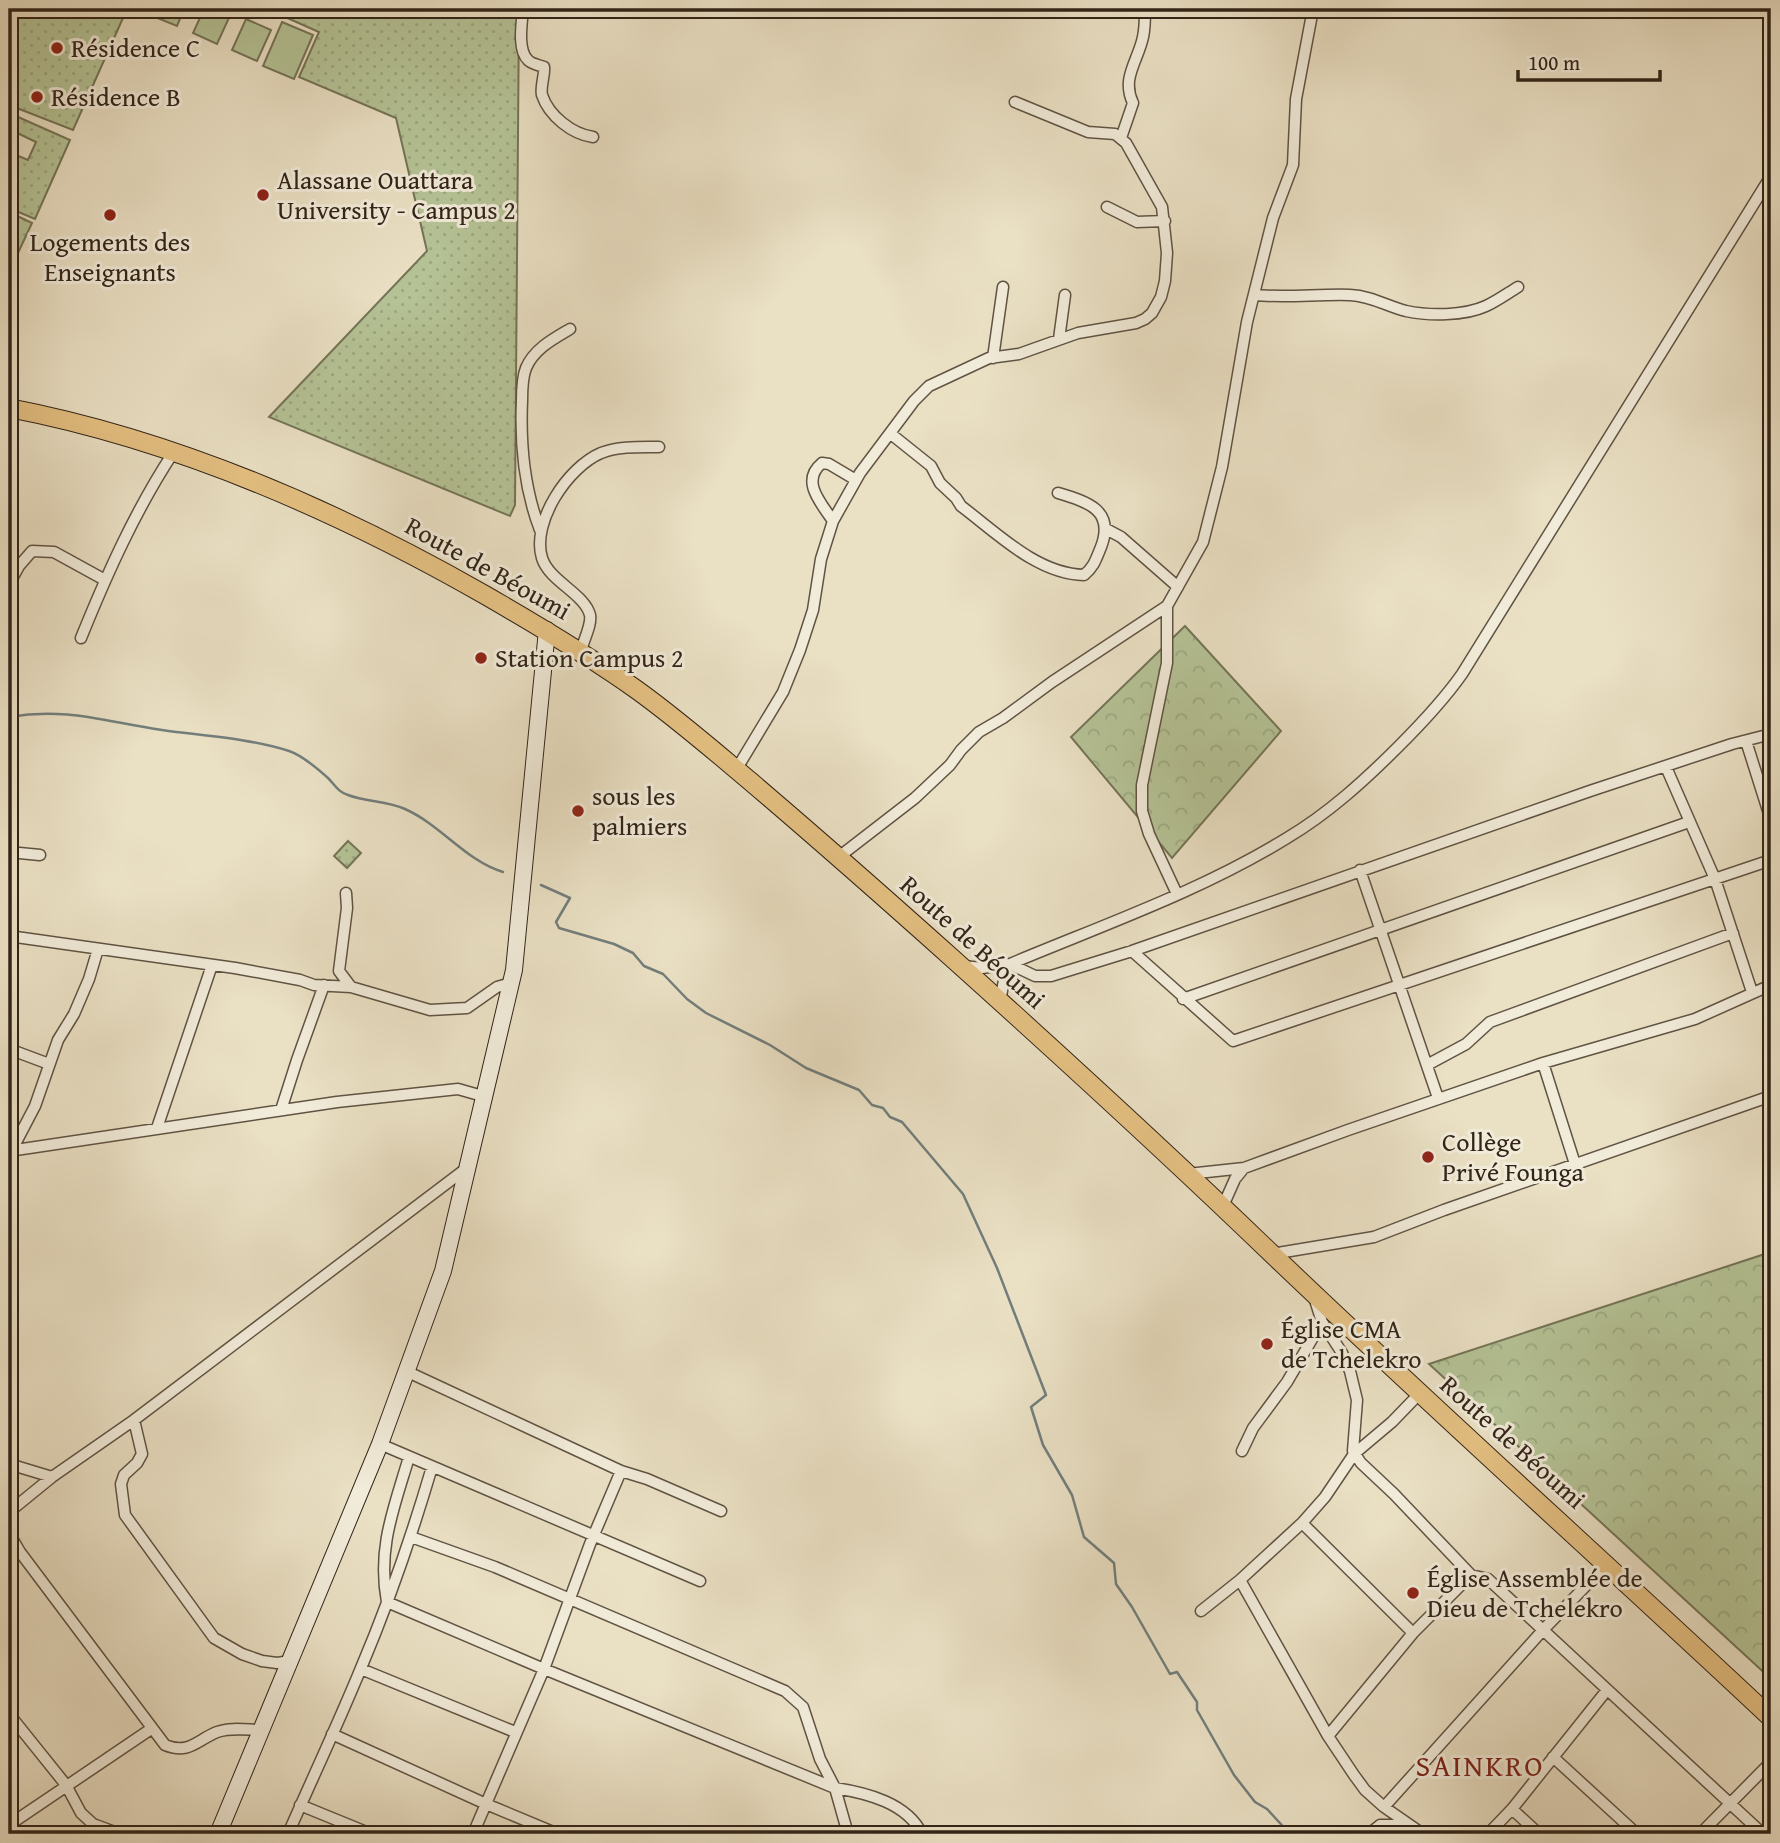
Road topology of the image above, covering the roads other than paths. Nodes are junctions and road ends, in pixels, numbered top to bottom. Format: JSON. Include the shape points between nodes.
{"nodes":[{"id":1,"x":523,"y":9,"type":"edge"},
{"id":2,"x":1145,"y":9,"type":"edge"},
{"id":3,"x":1313,"y":9,"type":"edge"},
{"id":4,"x":1015,"y":102,"type":"dead end"},
{"id":5,"x":593,"y":137,"type":"dead end"},
{"id":6,"x":1121,"y":138,"type":"junction"},
{"id":7,"x":1771,"y":176,"type":"edge"},
{"id":8,"x":1107,"y":207,"type":"dead end"},
{"id":9,"x":1165,"y":221,"type":"junction"},
{"id":10,"x":1003,"y":287,"type":"dead end"},
{"id":11,"x":1518,"y":287,"type":"dead end"},
{"id":12,"x":1065,"y":295,"type":"dead end"},
{"id":13,"x":1254,"y":295,"type":"junction"},
{"id":14,"x":570,"y":329,"type":"dead end"},
{"id":15,"x":1059,"y":339,"type":"junction"},
{"id":16,"x":993,"y":358,"type":"junction"},
{"id":17,"x":9,"y":408,"type":"edge"},
{"id":18,"x":891,"y":434,"type":"junction"},
{"id":19,"x":659,"y":447,"type":"dead end"},
{"id":20,"x":173,"y":453,"type":"junction"},
{"id":21,"x":856,"y":480,"type":"junction"},
{"id":22,"x":1058,"y":493,"type":"dead end"},
{"id":23,"x":832,"y":522,"type":"junction"},
{"id":24,"x":1106,"y":529,"type":"junction"},
{"id":25,"x":540,"y":530,"type":"junction"},
{"id":26,"x":105,"y":580,"type":"junction"},
{"id":27,"x":9,"y":584,"type":"edge"},
{"id":28,"x":1178,"y":587,"type":"junction"},
{"id":29,"x":1167,"y":606,"type":"junction"},
{"id":30,"x":547,"y":630,"type":"junction"},
{"id":31,"x":80,"y":638,"type":"dead end"},
{"id":32,"x":581,"y":651,"type":"junction"},
{"id":33,"x":1771,"y":734,"type":"edge"},
{"id":34,"x":1746,"y":741,"type":"junction"},
{"id":35,"x":1666,"y":767,"type":"junction"},
{"id":36,"x":736,"y":770,"type":"junction"},
{"id":37,"x":1771,"y":820,"type":"edge"},
{"id":38,"x":1689,"y":822,"type":"junction"},
{"id":39,"x":9,"y":852,"type":"edge"},
{"id":40,"x":40,"y":855,"type":"dead end"},
{"id":41,"x":840,"y":856,"type":"junction"},
{"id":42,"x":1771,"y":860,"type":"edge"},
{"id":43,"x":1360,"y":870,"type":"junction"},
{"id":44,"x":1715,"y":879,"type":"junction"},
{"id":45,"x":346,"y":893,"type":"dead end"},
{"id":46,"x":1177,"y":894,"type":"junction"},
{"id":47,"x":1380,"y":929,"type":"junction"},
{"id":48,"x":1733,"y":933,"type":"junction"},
{"id":49,"x":9,"y":936,"type":"edge"},
{"id":50,"x":98,"y":950,"type":"junction"},
{"id":51,"x":1132,"y":951,"type":"junction"},
{"id":52,"x":212,"y":965,"type":"junction"},
{"id":53,"x":960,"y":965,"type":"junction"},
{"id":54,"x":1009,"y":965,"type":"junction"},
{"id":55,"x":511,"y":983,"type":"junction"},
{"id":56,"x":1400,"y":984,"type":"junction"},
{"id":57,"x":324,"y":985,"type":"junction"},
{"id":58,"x":1771,"y":985,"type":"edge"},
{"id":59,"x":351,"y":987,"type":"junction"},
{"id":60,"x":1752,"y":992,"type":"junction"},
{"id":61,"x":1184,"y":999,"type":"junction"},
{"id":62,"x":1000,"y":1001,"type":"junction"},
{"id":63,"x":9,"y":1049,"type":"edge"},
{"id":64,"x":1543,"y":1063,"type":"junction"},
{"id":65,"x":49,"y":1064,"type":"junction"},
{"id":66,"x":1427,"y":1065,"type":"junction"},
{"id":67,"x":1771,"y":1096,"type":"edge"},
{"id":68,"x":486,"y":1097,"type":"junction"},
{"id":69,"x":1438,"y":1098,"type":"junction"},
{"id":70,"x":281,"y":1110,"type":"junction"},
{"id":71,"x":157,"y":1128,"type":"junction"},
{"id":72,"x":10,"y":1150,"type":"edge"},
{"id":73,"x":1575,"y":1164,"type":"junction"},
{"id":74,"x":469,"y":1166,"type":"junction"},
{"id":75,"x":1244,"y":1168,"type":"junction"},
{"id":76,"x":1188,"y":1174,"type":"junction"},
{"id":77,"x":1223,"y":1206,"type":"junction"},
{"id":78,"x":1272,"y":1254,"type":"junction"},
{"id":79,"x":1313,"y":1293,"type":"junction"},
{"id":80,"x":1322,"y":1322,"type":"junction"},
{"id":81,"x":408,"y":1372,"type":"junction"},
{"id":82,"x":1420,"y":1392,"type":"junction"},
{"id":83,"x":134,"y":1420,"type":"junction"},
{"id":84,"x":380,"y":1444,"type":"junction"},
{"id":85,"x":1242,"y":1451,"type":"dead end"},
{"id":86,"x":1354,"y":1454,"type":"junction"},
{"id":87,"x":409,"y":1457,"type":"junction"},
{"id":88,"x":9,"y":1464,"type":"edge"},
{"id":89,"x":432,"y":1467,"type":"junction"},
{"id":90,"x":621,"y":1471,"type":"junction"},
{"id":91,"x":52,"y":1477,"type":"junction"},
{"id":92,"x":721,"y":1511,"type":"dead end"},
{"id":93,"x":9,"y":1512,"type":"edge"},
{"id":94,"x":1302,"y":1523,"type":"junction"},
{"id":95,"x":9,"y":1533,"type":"edge"},
{"id":96,"x":594,"y":1535,"type":"junction"},
{"id":97,"x":411,"y":1537,"type":"junction"},
{"id":98,"x":1607,"y":1564,"type":"junction"},
{"id":99,"x":1471,"y":1575,"type":"junction"},
{"id":100,"x":1241,"y":1580,"type":"junction"},
{"id":101,"x":700,"y":1581,"type":"dead end"},
{"id":102,"x":570,"y":1599,"type":"junction"},
{"id":103,"x":387,"y":1602,"type":"junction"},
{"id":104,"x":1202,"y":1611,"type":"dead end"},
{"id":105,"x":1543,"y":1630,"type":"junction"},
{"id":106,"x":1413,"y":1633,"type":"junction"},
{"id":107,"x":291,"y":1661,"type":"junction"},
{"id":108,"x":544,"y":1669,"type":"junction"},
{"id":109,"x":361,"y":1670,"type":"junction"},
{"id":110,"x":1607,"y":1690,"type":"junction"},
{"id":111,"x":9,"y":1713,"type":"edge"},
{"id":112,"x":1771,"y":1718,"type":"edge"},
{"id":113,"x":151,"y":1729,"type":"junction"},
{"id":114,"x":262,"y":1730,"type":"junction"},
{"id":115,"x":516,"y":1732,"type":"junction"},
{"id":116,"x":332,"y":1734,"type":"junction"},
{"id":117,"x":1328,"y":1736,"type":"junction"},
{"id":118,"x":1553,"y":1757,"type":"junction"},
{"id":119,"x":1771,"y":1762,"type":"edge"},
{"id":120,"x":66,"y":1785,"type":"junction"},
{"id":121,"x":835,"y":1787,"type":"junction"},
{"id":122,"x":486,"y":1804,"type":"junction"},
{"id":123,"x":1729,"y":1804,"type":"junction"},
{"id":124,"x":300,"y":1805,"type":"junction"},
{"id":125,"x":1384,"y":1807,"type":"junction"},
{"id":126,"x":1512,"y":1809,"type":"junction"},
{"id":127,"x":1408,"y":1824,"type":"junction"},
{"id":128,"x":9,"y":1825,"type":"edge"},
{"id":129,"x":120,"y":1834,"type":"edge"},
{"id":130,"x":218,"y":1834,"type":"edge"},
{"id":131,"x":288,"y":1834,"type":"edge"},
{"id":132,"x":371,"y":1834,"type":"edge"},
{"id":133,"x":473,"y":1834,"type":"edge"},
{"id":134,"x":558,"y":1834,"type":"edge"},
{"id":135,"x":848,"y":1834,"type":"edge"},
{"id":136,"x":922,"y":1834,"type":"edge"},
{"id":137,"x":1369,"y":1834,"type":"edge"},
{"id":138,"x":1423,"y":1834,"type":"edge"},
{"id":139,"x":1488,"y":1834,"type":"edge"},
{"id":140,"x":1539,"y":1834,"type":"edge"},
{"id":141,"x":1637,"y":1834,"type":"edge"},
{"id":142,"x":1700,"y":1834,"type":"edge"},
{"id":143,"x":1763,"y":1834,"type":"edge"}],
"edges":[{"from":1,"to":5,"type":"street","via":[[522,48],[525,58],[544,67],[542,95],[571,131]]},
{"from":2,"to":6,"type":"street","via":[[1143,38],[1129,81],[1133,103]]},
{"from":3,"to":13,"type":"street","via":[[1296,99],[1293,164],[1273,218]]},
{"from":4,"to":6,"type":"street","via":[[1088,132]]},
{"from":6,"to":9,"type":"street","via":[[1155,192]]},
{"from":7,"to":46,"type":"street","via":[[1446,697],[1360,785],[1290,836]]},
{"from":8,"to":9,"type":"street","via":[[1137,222]]},
{"from":9,"to":15,"type":"street","via":[[1165,281],[1152,313],[1136,323]]},
{"from":10,"to":16,"type":"street"},
{"from":11,"to":13,"type":"street","via":[[1485,307],[1426,314],[1357,296]]},
{"from":12,"to":15,"type":"street"},
{"from":13,"to":28,"type":"street","via":[[1213,507],[1203,542]]},
{"from":14,"to":25,"type":"street","via":[[536,353],[522,386],[524,473]]},
{"from":15,"to":16,"type":"street"},
{"from":16,"to":18,"type":"street","via":[[929,386]]},
{"from":17,"to":20,"type":"main road","name":"Route de Béoumi","via":[[70,419]]},
{"from":18,"to":21,"type":"street"},
{"from":18,"to":24,"type":"street","via":[[930,467],[961,506],[1027,556],[1069,575],[1084,575],[1093,568]]},
{"from":19,"to":25,"type":"street","via":[[625,447],[600,454],[561,487]]},
{"from":20,"to":26,"type":"street","via":[[145,496]]},
{"from":20,"to":30,"type":"main road","name":"Route de Béoumi","via":[[362,530]]},
{"from":21,"to":23,"type":"street"},
{"from":21,"to":23,"type":"street","via":[[822,463],[812,474],[811,484]]},
{"from":22,"to":24,"type":"street","via":[[1089,503]]},
{"from":23,"to":36,"type":"street","via":[[800,650],[783,692]]},
{"from":24,"to":28,"type":"street"},
{"from":25,"to":32,"type":"street","via":[[543,560],[590,614]]},
{"from":26,"to":27,"type":"street","via":[[44,550],[32,551]]},
{"from":26,"to":31,"type":"street"},
{"from":28,"to":29,"type":"street"},
{"from":29,"to":41,"type":"street","via":[[979,732],[915,798]]},
{"from":29,"to":46,"type":"street","via":[[1167,663],[1142,785],[1142,811]]},
{"from":30,"to":32,"type":"main road","name":"Route de Béoumi"},
{"from":30,"to":55,"type":"main road"},
{"from":32,"to":36,"type":"main road","name":"Route de Béoumi"},
{"from":33,"to":34,"type":"street"},
{"from":34,"to":35,"type":"street"},
{"from":34,"to":37,"type":"street"},
{"from":35,"to":38,"type":"street"},
{"from":35,"to":43,"type":"street"},
{"from":36,"to":41,"type":"main road","name":"Route de Béoumi"},
{"from":38,"to":44,"type":"street"},
{"from":38,"to":47,"type":"street"},
{"from":39,"to":40,"type":"street"},
{"from":41,"to":53,"type":"main road","name":"Route de Béoumi"},
{"from":42,"to":44,"type":"street"},
{"from":43,"to":47,"type":"street"},
{"from":43,"to":51,"type":"street"},
{"from":44,"to":48,"type":"street"},
{"from":44,"to":56,"type":"street"},
{"from":45,"to":59,"type":"street","via":[[339,971]]},
{"from":46,"to":54,"type":"street"},
{"from":47,"to":56,"type":"street"},
{"from":47,"to":61,"type":"street"},
{"from":48,"to":60,"type":"street"},
{"from":48,"to":66,"type":"street","via":[[1490,1021],[1466,1044]]},
{"from":49,"to":50,"type":"street"},
{"from":50,"to":52,"type":"street"},
{"from":50,"to":65,"type":"street"},
{"from":51,"to":54,"type":"street","via":[[1051,976],[1035,976]]},
{"from":51,"to":61,"type":"street"},
{"from":52,"to":57,"type":"street"},
{"from":52,"to":71,"type":"street"},
{"from":53,"to":54,"type":"street"},
{"from":53,"to":62,"type":"main road","name":"Route de Béoumi"},
{"from":54,"to":62,"type":"street"},
{"from":55,"to":59,"type":"street","via":[[497,986],[467,1008],[430,1010]]},
{"from":55,"to":68,"type":"main road"},
{"from":56,"to":61,"type":"street","via":[[1233,1041]]},
{"from":56,"to":66,"type":"street"},
{"from":57,"to":59,"type":"street"},
{"from":57,"to":70,"type":"street"},
{"from":58,"to":60,"type":"street"},
{"from":60,"to":64,"type":"street","via":[[1695,1019]]},
{"from":62,"to":76,"type":"main road","name":"Route de Béoumi"},
{"from":63,"to":65,"type":"street"},
{"from":64,"to":69,"type":"street"},
{"from":64,"to":73,"type":"street"},
{"from":65,"to":72,"type":"street","via":[[35,1106]]},
{"from":66,"to":69,"type":"street"},
{"from":67,"to":73,"type":"street"},
{"from":68,"to":70,"type":"street","via":[[457,1089]]},
{"from":68,"to":74,"type":"main road"},
{"from":69,"to":75,"type":"street"},
{"from":70,"to":71,"type":"street"},
{"from":71,"to":72,"type":"street"},
{"from":73,"to":78,"type":"street","via":[[1374,1237]]},
{"from":74,"to":81,"type":"main road","via":[[443,1271]]},
{"from":74,"to":83,"type":"street"},
{"from":75,"to":76,"type":"street"},
{"from":75,"to":77,"type":"street"},
{"from":76,"to":77,"type":"main road","name":"Route de Béoumi"},
{"from":77,"to":78,"type":"main road","name":"Route de Béoumi"},
{"from":78,"to":79,"type":"main road","name":"Route de Béoumi"},
{"from":79,"to":80,"type":"street"},
{"from":79,"to":82,"type":"main road","name":"Route de Béoumi"},
{"from":80,"to":85,"type":"street"},
{"from":80,"to":86,"type":"street","via":[[1350,1371],[1357,1401]]},
{"from":81,"to":84,"type":"main road"},
{"from":81,"to":90,"type":"street"},
{"from":82,"to":86,"type":"street"},
{"from":82,"to":98,"type":"main road","name":"Route de Béoumi"},
{"from":83,"to":91,"type":"street"},
{"from":83,"to":107,"type":"street","via":[[142,1454],[121,1484],[125,1515],[214,1638],[262,1661]]},
{"from":84,"to":87,"type":"street"},
{"from":84,"to":107,"type":"main road"},
{"from":86,"to":94,"type":"street"},
{"from":86,"to":99,"type":"street"},
{"from":87,"to":89,"type":"street"},
{"from":87,"to":103,"type":"street","via":[[383,1557]]},
{"from":88,"to":91,"type":"street"},
{"from":89,"to":96,"type":"street"},
{"from":89,"to":97,"type":"street"},
{"from":90,"to":92,"type":"street"},
{"from":90,"to":96,"type":"street"},
{"from":91,"to":93,"type":"street"},
{"from":94,"to":100,"type":"street"},
{"from":94,"to":106,"type":"street"},
{"from":95,"to":113,"type":"street"},
{"from":96,"to":101,"type":"street"},
{"from":96,"to":102,"type":"street"},
{"from":97,"to":102,"type":"street"},
{"from":97,"to":103,"type":"street"},
{"from":98,"to":105,"type":"street"},
{"from":98,"to":112,"type":"main road","name":"Route de Béoumi"},
{"from":99,"to":105,"type":"street","via":[[1488,1580]]},
{"from":99,"to":106,"type":"street"},
{"from":100,"to":104,"type":"street"},
{"from":100,"to":117,"type":"street"},
{"from":102,"to":108,"type":"street"},
{"from":102,"to":121,"type":"street","via":[[785,1691],[803,1707],[820,1759]]},
{"from":103,"to":108,"type":"street"},
{"from":103,"to":109,"type":"street"},
{"from":105,"to":110,"type":"street"},
{"from":105,"to":125,"type":"street"},
{"from":106,"to":117,"type":"street"},
{"from":107,"to":114,"type":"main road"},
{"from":108,"to":115,"type":"street"},
{"from":108,"to":121,"type":"street"},
{"from":109,"to":115,"type":"street"},
{"from":109,"to":116,"type":"street"},
{"from":110,"to":118,"type":"street"},
{"from":110,"to":123,"type":"street"},
{"from":111,"to":120,"type":"street"},
{"from":113,"to":114,"type":"street","via":[[176,1750],[216,1732]]},
{"from":113,"to":120,"type":"street"},
{"from":114,"to":130,"type":"main road"},
{"from":115,"to":122,"type":"street"},
{"from":116,"to":122,"type":"street"},
{"from":116,"to":124,"type":"street"},
{"from":117,"to":125,"type":"street","via":[[1365,1790]]},
{"from":118,"to":126,"type":"street"},
{"from":118,"to":141,"type":"street"},
{"from":119,"to":123,"type":"street"},
{"from":120,"to":128,"type":"street"},
{"from":120,"to":129,"type":"street","via":[[81,1813],[93,1824]]},
{"from":121,"to":135,"type":"street"},
{"from":121,"to":136,"type":"street","via":[[889,1803],[916,1822]]},
{"from":122,"to":133,"type":"street"},
{"from":122,"to":134,"type":"street"},
{"from":123,"to":142,"type":"street"},
{"from":123,"to":143,"type":"street"},
{"from":124,"to":131,"type":"street"},
{"from":124,"to":132,"type":"street"},
{"from":125,"to":127,"type":"street"},
{"from":126,"to":139,"type":"street"},
{"from":126,"to":140,"type":"street"},
{"from":127,"to":137,"type":"street","via":[[1380,1825]]},
{"from":127,"to":138,"type":"street"}]}
